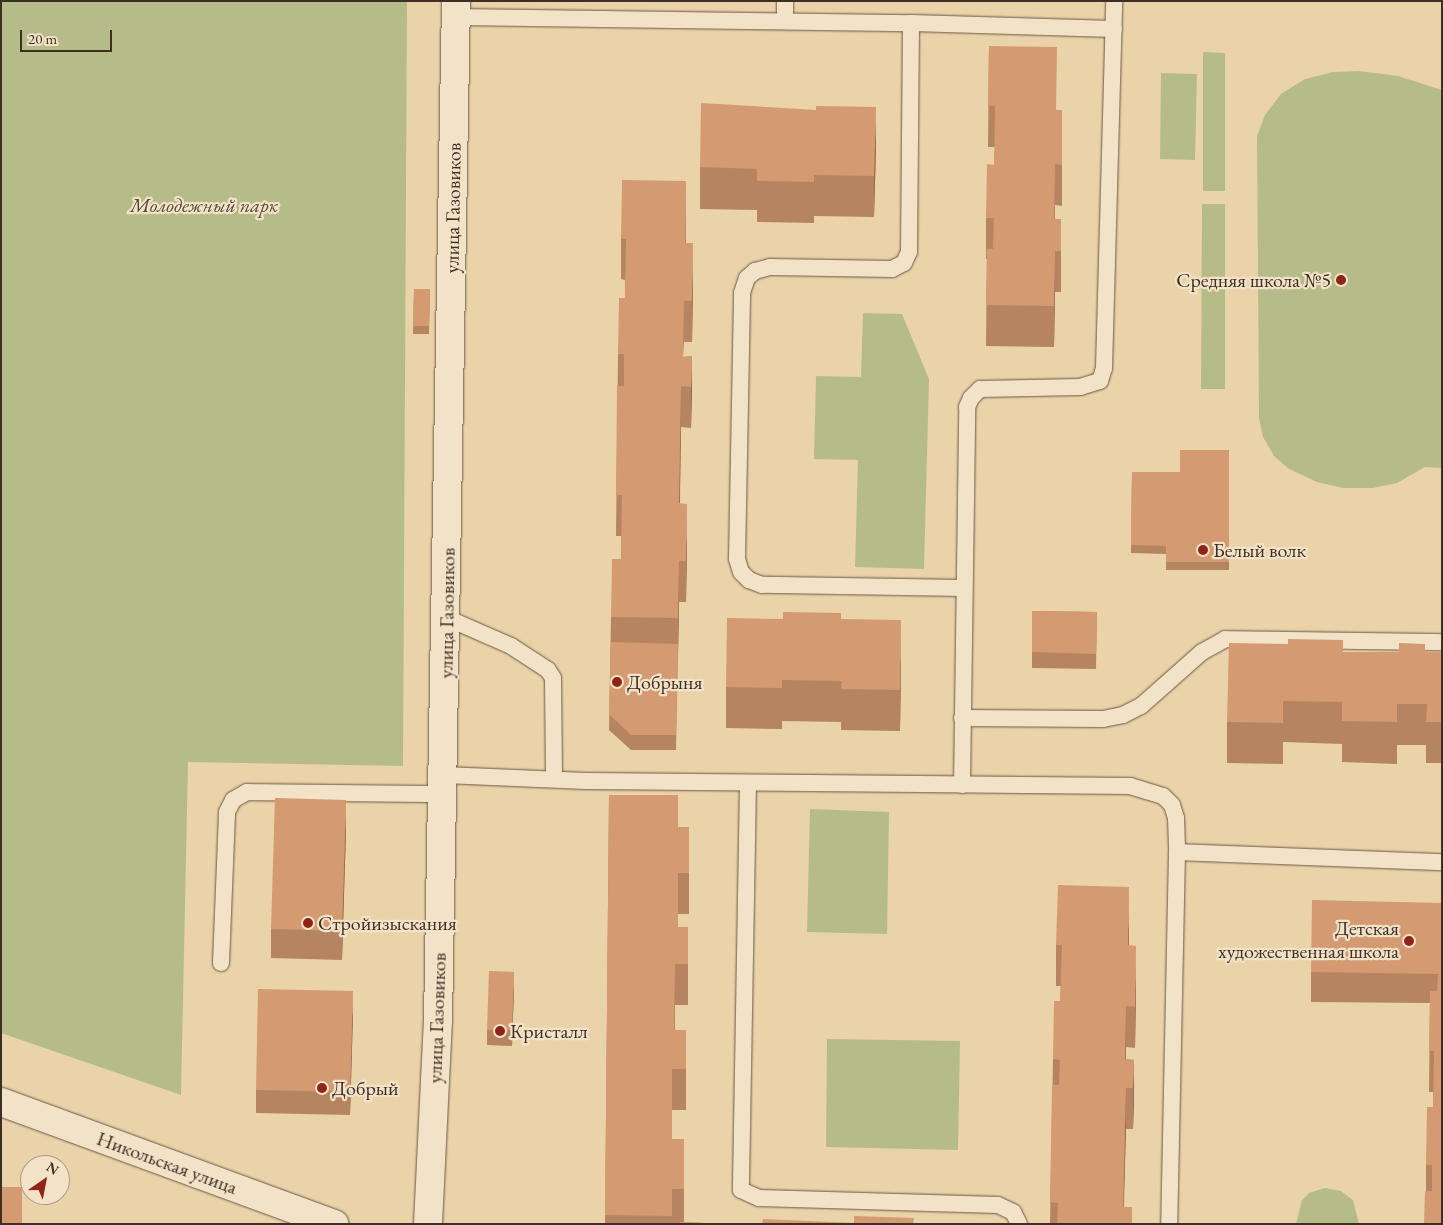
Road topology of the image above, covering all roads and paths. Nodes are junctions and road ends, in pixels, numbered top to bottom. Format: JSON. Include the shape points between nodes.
{"nodes":[{"id":1,"x":785,"y":1,"type":"edge"},
{"id":2,"x":1114,"y":1,"type":"edge"},
{"id":3,"x":456,"y":9,"type":"edge"},
{"id":4,"x":785,"y":20,"type":"junction"},
{"id":5,"x":911,"y":23,"type":"junction"},
{"id":6,"x":1114,"y":29,"type":"junction"},
{"id":7,"x":964,"y":588,"type":"junction"},
{"id":8,"x":447,"y":618,"type":"junction"},
{"id":9,"x":1442,"y":642,"type":"edge"},
{"id":10,"x":962,"y":718,"type":"junction"},
{"id":11,"x":554,"y":778,"type":"junction"},
{"id":12,"x":748,"y":783,"type":"junction"},
{"id":13,"x":443,"y":785,"type":"junction"},
{"id":14,"x":962,"y":785,"type":"junction"},
{"id":15,"x":1177,"y":852,"type":"junction"},
{"id":16,"x":1442,"y":862,"type":"edge"},
{"id":17,"x":222,"y":963,"type":"dead end"},
{"id":18,"x":1,"y":1102,"type":"edge"},
{"id":19,"x":334,"y":1224,"type":"edge"},
{"id":20,"x":428,"y":1224,"type":"edge"},
{"id":21,"x":1019,"y":1224,"type":"edge"},
{"id":22,"x":1169,"y":1224,"type":"edge"}],
"edges":[{"from":1,"to":4,"type":"lane"},
{"from":2,"to":6,"type":"lane"},
{"from":3,"to":4,"type":"lane"},
{"from":3,"to":8,"type":"street","name":"улица Газовиков"},
{"from":4,"to":5,"type":"lane"},
{"from":5,"to":6,"type":"lane"},
{"from":5,"to":7,"type":"lane","via":[[909,252],[904,263],[892,269],[770,267],[755,271],[747,278],[742,293],[737,559],[741,572],[762,585]]},
{"from":6,"to":7,"type":"lane","via":[[1104,368],[1100,381],[1092,385],[980,389],[971,398],[967,407]]},
{"from":7,"to":10,"type":"lane"},
{"from":8,"to":11,"type":"lane","via":[[511,646],[548,670],[553,678]]},
{"from":8,"to":13,"type":"street","name":"улица Газовиков"},
{"from":9,"to":10,"type":"lane","via":[[1225,639],[1202,652],[1141,706],[1123,715],[1103,719]]},
{"from":10,"to":14,"type":"lane"},
{"from":11,"to":12,"type":"lane"},
{"from":11,"to":13,"type":"lane"},
{"from":12,"to":14,"type":"lane"},
{"from":12,"to":21,"type":"lane","via":[[742,1190],[759,1198],[998,1205],[1013,1212]]},
{"from":13,"to":17,"type":"lane","via":[[247,792],[233,800],[227,812]]},
{"from":13,"to":20,"type":"street","name":"улица Газовиков","via":[[438,1021]]},
{"from":14,"to":15,"type":"lane","via":[[1130,786],[1150,790],[1172,805],[1176,818]]},
{"from":15,"to":16,"type":"lane"},
{"from":15,"to":22,"type":"lane"},
{"from":18,"to":19,"type":"street","name":"Никольская улица"}]}
